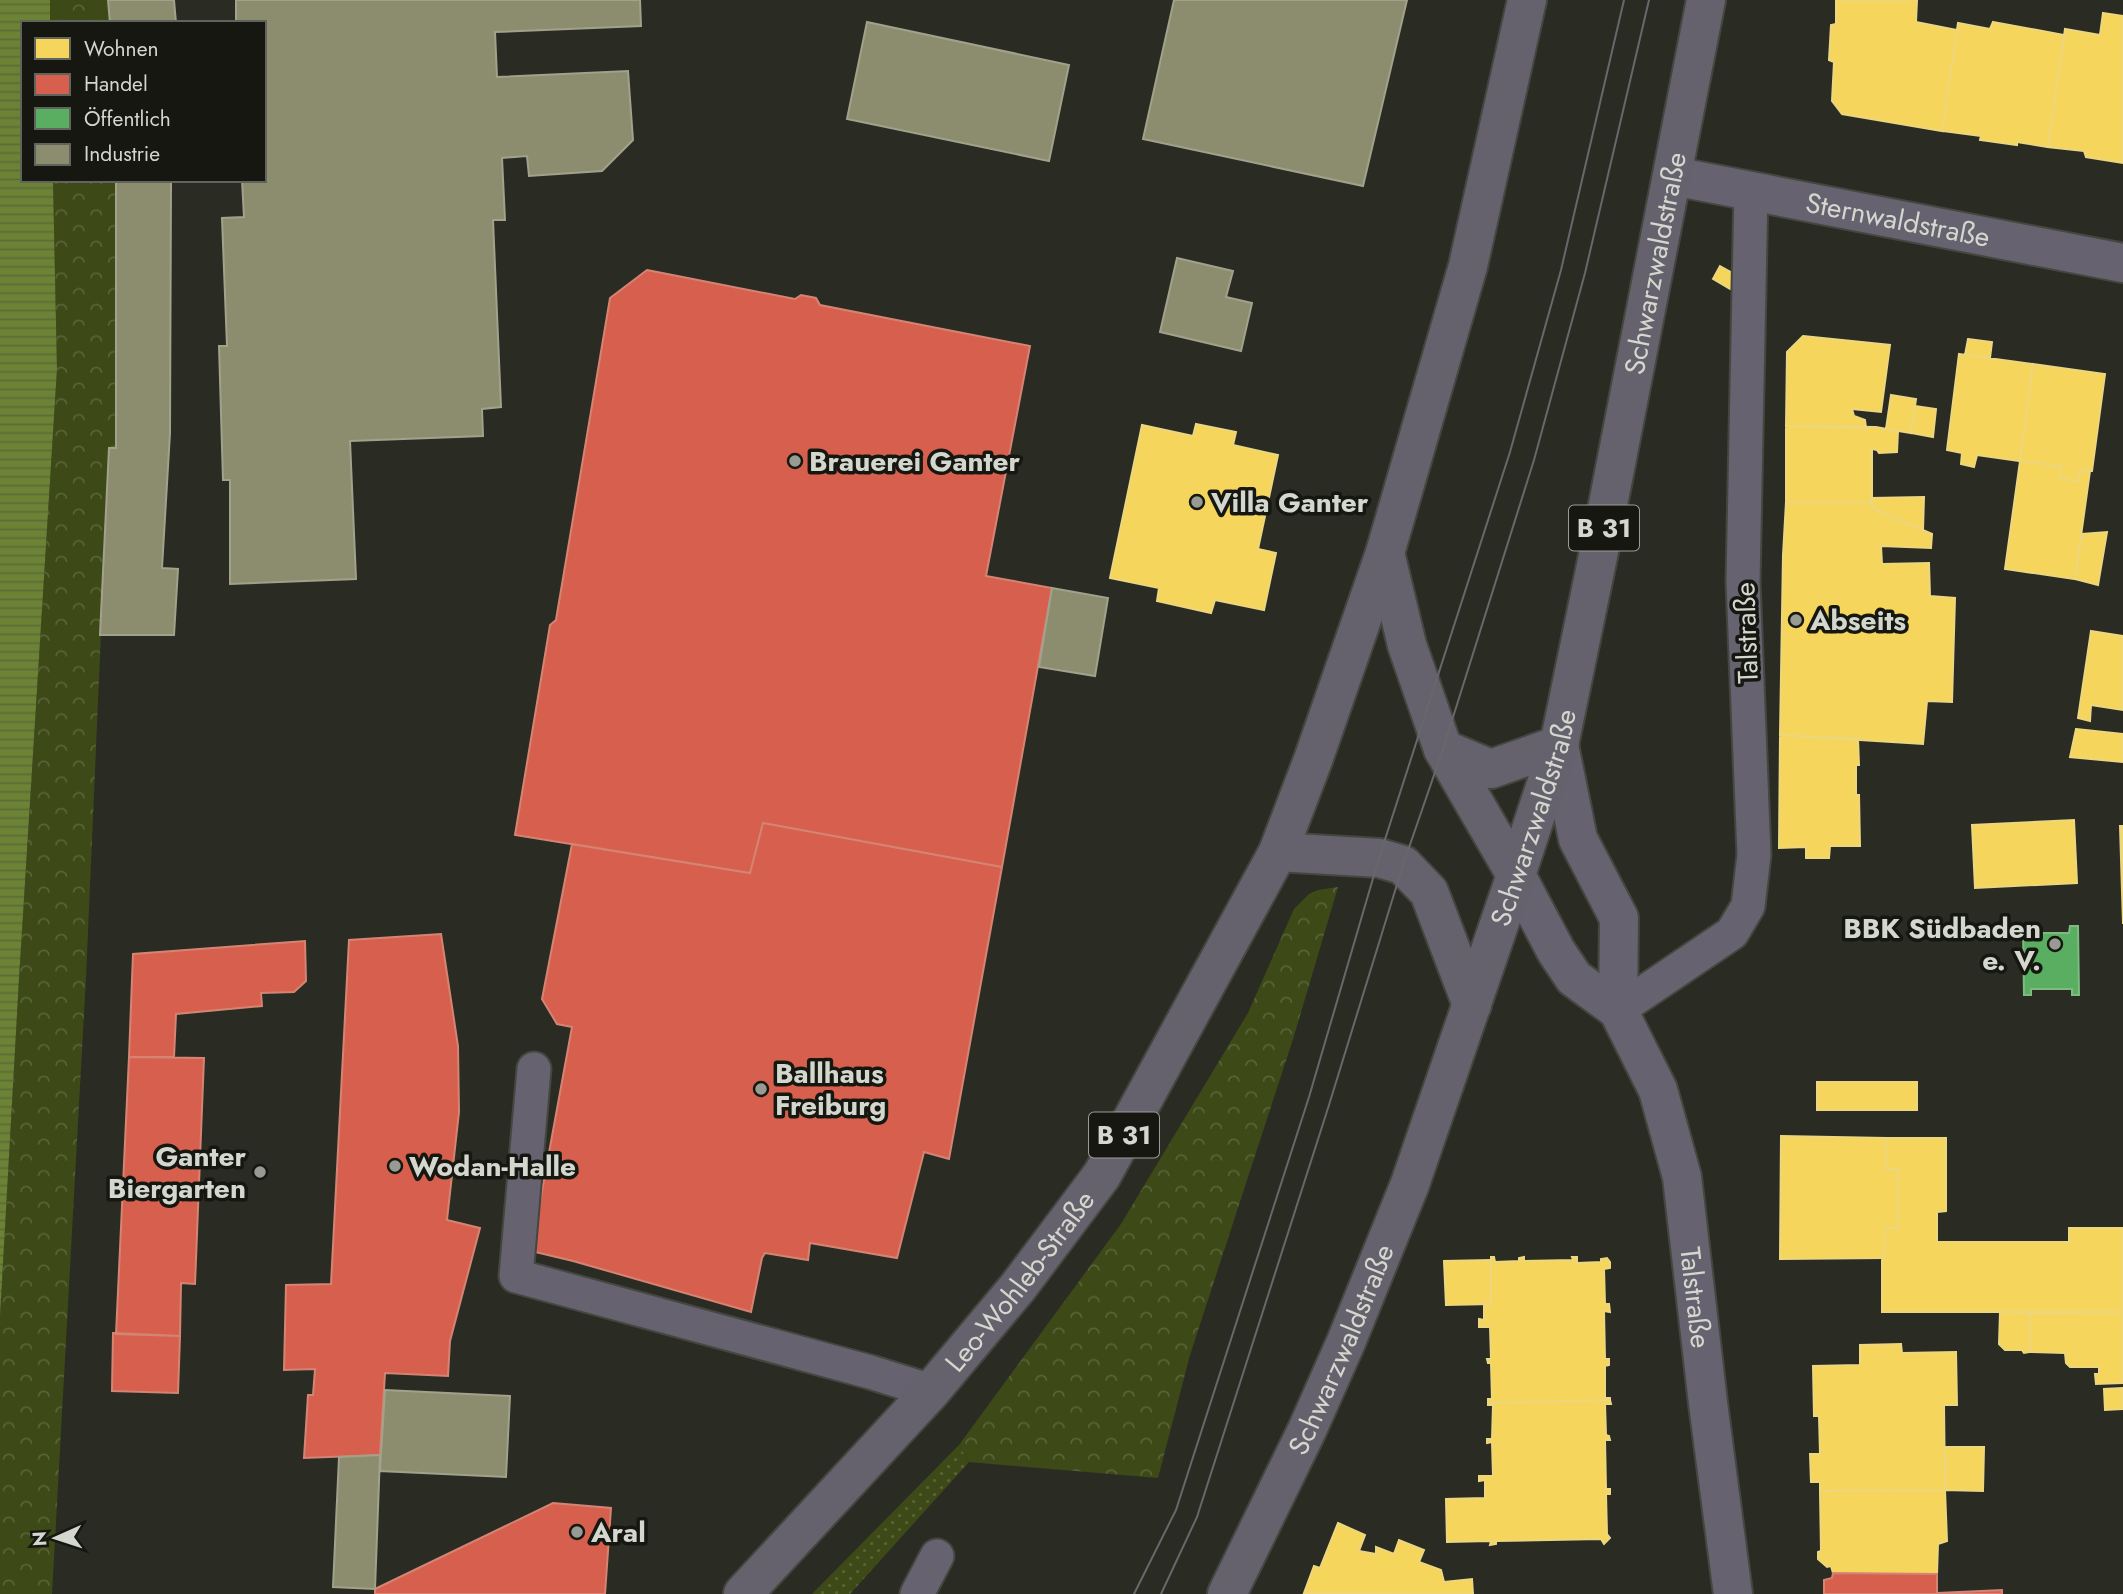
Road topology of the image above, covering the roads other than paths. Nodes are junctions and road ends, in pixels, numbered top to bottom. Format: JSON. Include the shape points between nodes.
{"nodes":[{"id":1,"x":1527,"y":0,"type":"edge"},
{"id":2,"x":1706,"y":0,"type":"edge"},
{"id":3,"x":1673,"y":176,"type":"junction"},
{"id":4,"x":1751,"y":190,"type":"junction"},
{"id":5,"x":2123,"y":263,"type":"edge"},
{"id":6,"x":1385,"y":553,"type":"junction"},
{"id":7,"x":1559,"y":745,"type":"junction"},
{"id":8,"x":1443,"y":749,"type":"junction"},
{"id":9,"x":1278,"y":852,"type":"junction"},
{"id":10,"x":1516,"y":875,"type":"junction"},
{"id":11,"x":1472,"y":1005,"type":"junction"},
{"id":12,"x":1618,"y":1010,"type":"junction"},
{"id":13,"x":534,"y":1069,"type":"dead end"},
{"id":14,"x":931,"y":1391,"type":"junction"},
{"id":15,"x":937,"y":1556,"type":"dead end"},
{"id":16,"x":743,"y":1594,"type":"edge"},
{"id":17,"x":917,"y":1594,"type":"edge"},
{"id":18,"x":1227,"y":1594,"type":"edge"},
{"id":19,"x":1733,"y":1594,"type":"edge"}],
"edges":[{"from":1,"to":6,"type":"main road","number":"B 31","via":[[1468,266]]},
{"from":2,"to":3,"type":"main road","name":"Schwarzwaldstraße","number":"B 31"},
{"from":3,"to":4,"type":"street","name":"Sternwaldstraße"},
{"from":3,"to":7,"type":"main road","name":"Schwarzwaldstraße","number":"B 31"},
{"from":4,"to":5,"type":"street","name":"Sternwaldstraße"},
{"from":4,"to":12,"type":"lane","name":"Talstraße","via":[[1744,582],[1754,855],[1748,906],[1732,933]]},
{"from":6,"to":8,"type":"main road","via":[[1407,645]]},
{"from":6,"to":9,"type":"main road","number":"B 31"},
{"from":7,"to":8,"type":"main road","via":[[1491,769]]},
{"from":7,"to":10,"type":"main road","name":"Schwarzwaldstraße","number":"B 31"},
{"from":7,"to":12,"type":"street","name":"Talstraße","via":[[1578,839],[1619,918]]},
{"from":8,"to":10,"type":"main road"},
{"from":9,"to":11,"type":"main road","via":[[1379,858],[1402,865],[1429,892]]},
{"from":9,"to":14,"type":"main road","name":"Leo-Wohleb-Straße","number":"B 31","via":[[1102,1175]]},
{"from":10,"to":11,"type":"main road","name":"Schwarzwaldstraße","number":"B 31"},
{"from":10,"to":12,"type":"street","name":"Talstraße","via":[[1574,978]]},
{"from":11,"to":18,"type":"main road","name":"Schwarzwaldstraße","number":"B 31","via":[[1410,1184],[1346,1342]]},
{"from":12,"to":19,"type":"street","name":"Talstraße","via":[[1658,1090],[1682,1177]]},
{"from":13,"to":14,"type":"lane","via":[[516,1276]]},
{"from":14,"to":16,"type":"main road","name":"Leo-Wohleb-Straße","number":"B 31"},
{"from":15,"to":17,"type":"lane"}]}
